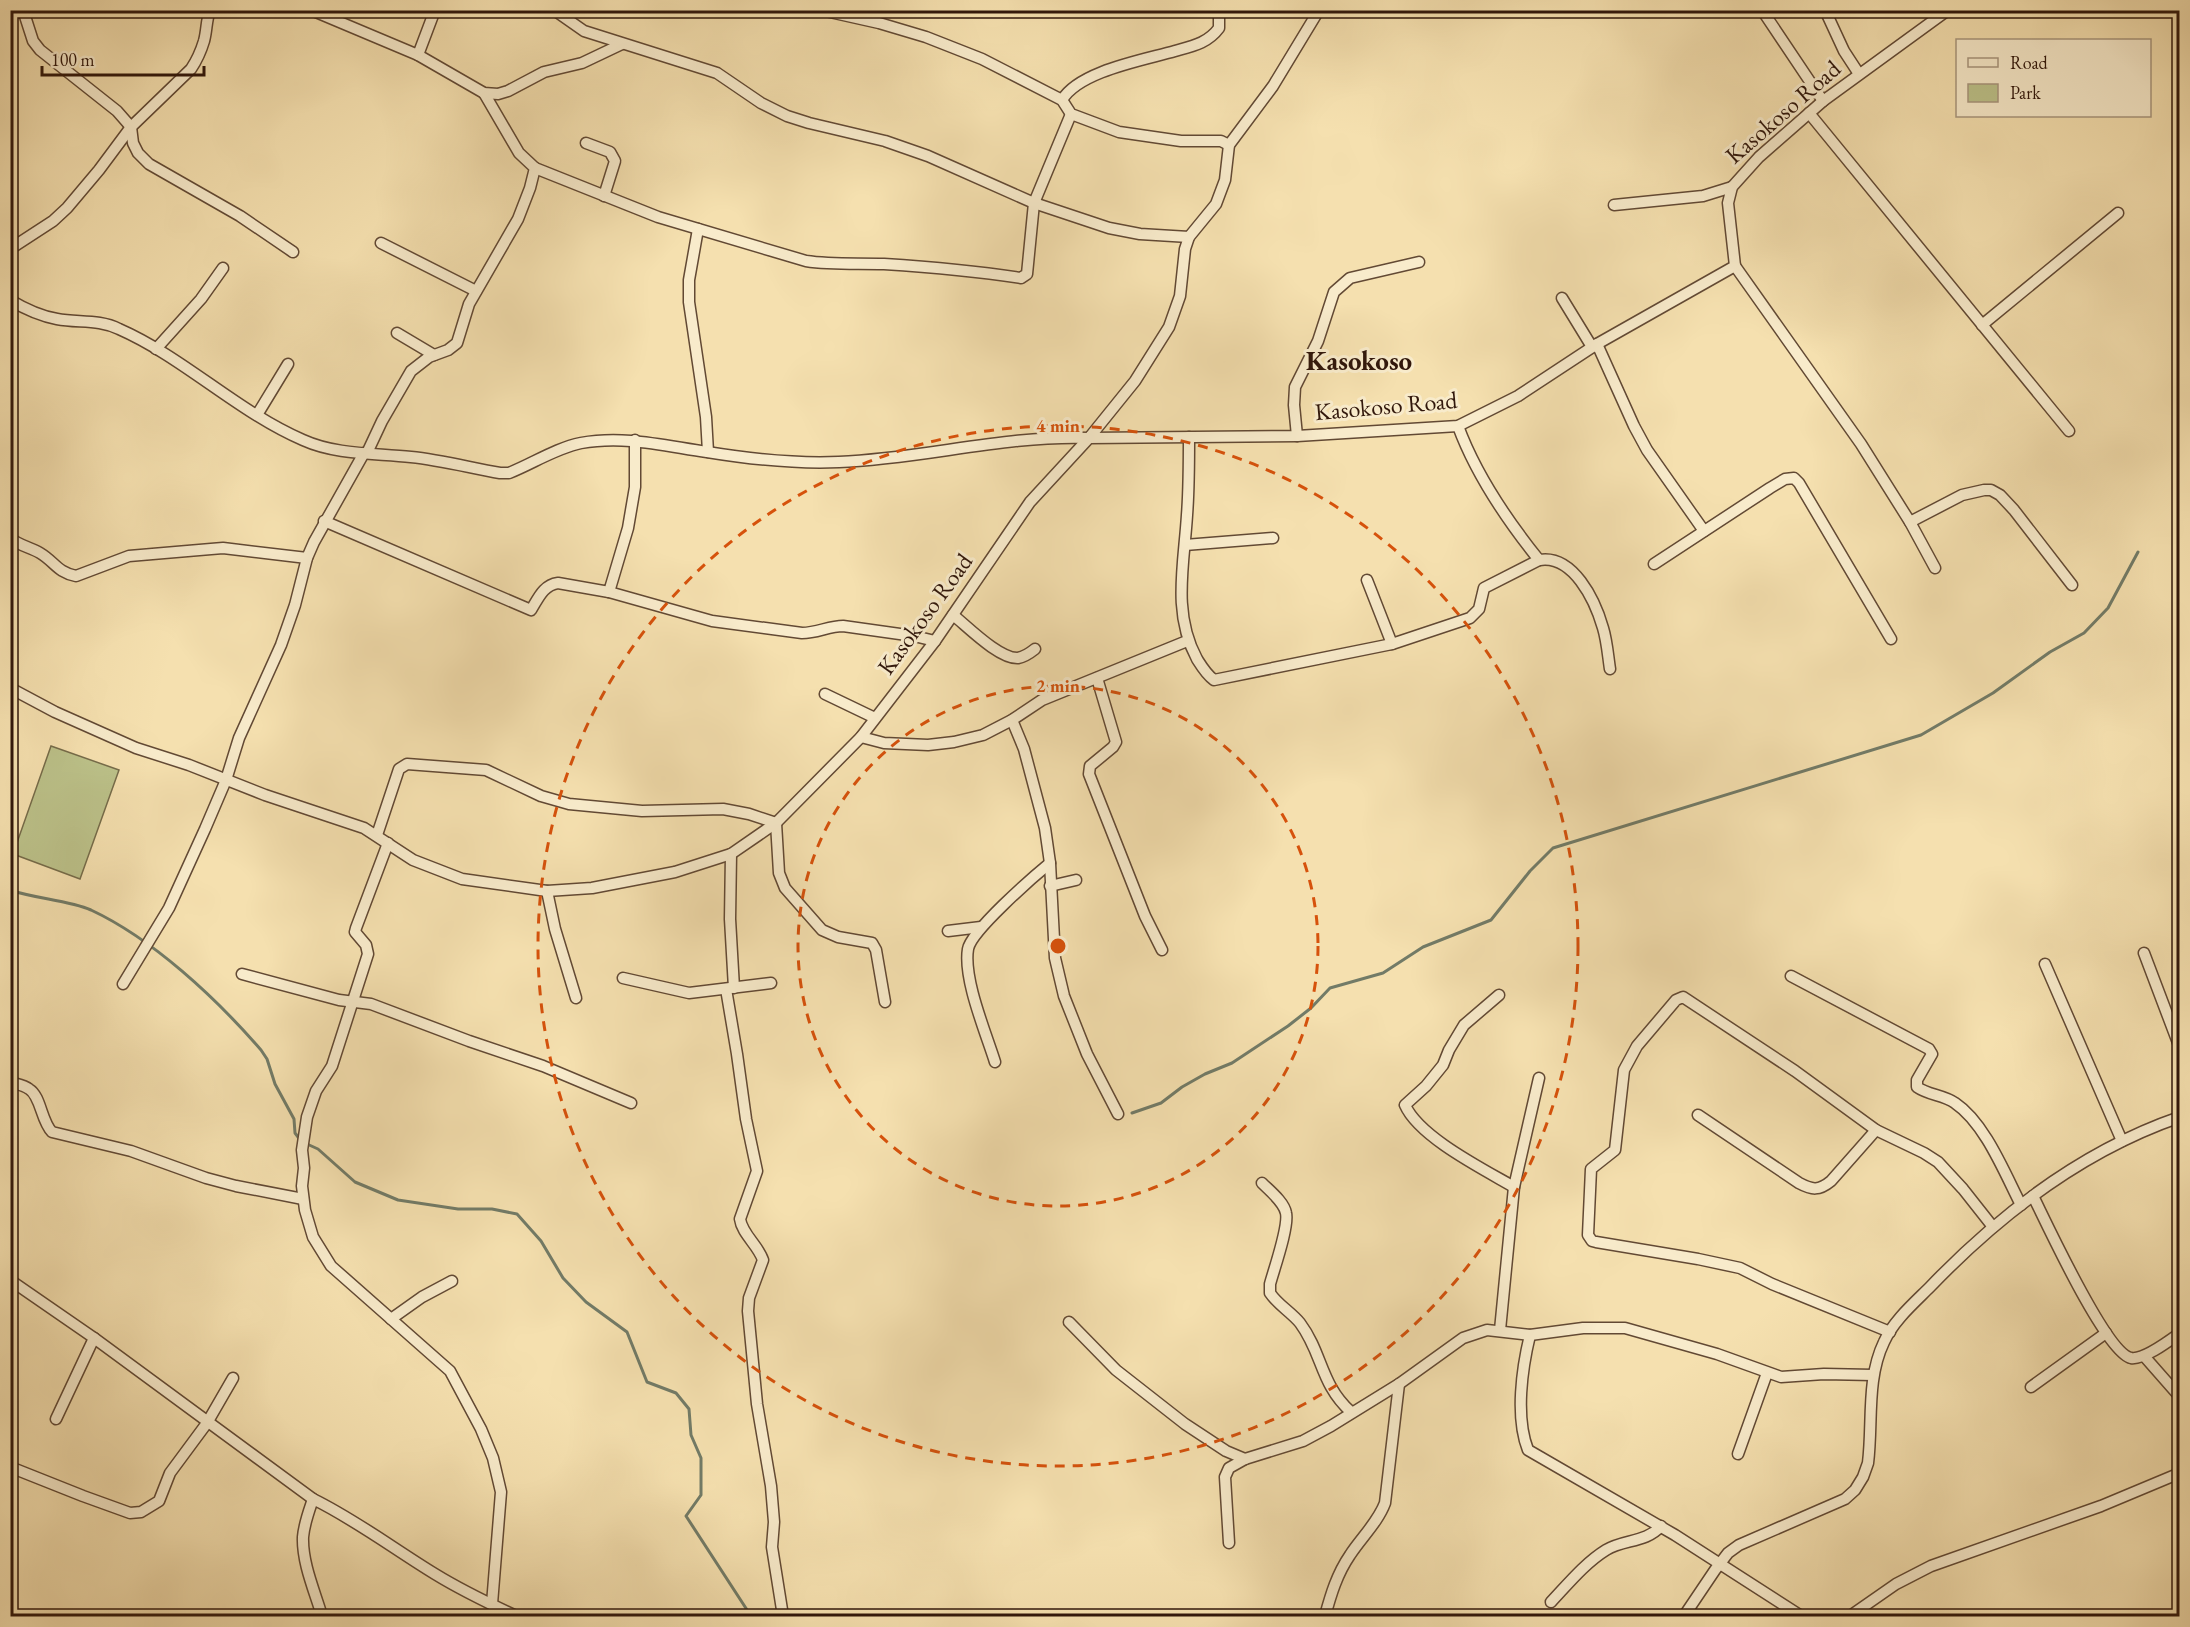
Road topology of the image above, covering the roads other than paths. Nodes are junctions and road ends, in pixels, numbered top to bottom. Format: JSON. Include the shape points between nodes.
{"nodes":[{"id":1,"x":23,"y":10,"type":"edge"},
{"id":2,"x":210,"y":10,"type":"edge"},
{"id":3,"x":311,"y":10,"type":"edge"},
{"id":4,"x":435,"y":10,"type":"edge"},
{"id":5,"x":554,"y":10,"type":"edge"},
{"id":6,"x":821,"y":10,"type":"edge"},
{"id":7,"x":1220,"y":10,"type":"edge"},
{"id":8,"x":1319,"y":10,"type":"edge"},
{"id":9,"x":1762,"y":10,"type":"edge"},
{"id":10,"x":1825,"y":10,"type":"edge"},
{"id":11,"x":1948,"y":10,"type":"edge"},
{"id":12,"x":622,"y":44,"type":"junction"},
{"id":13,"x":418,"y":55,"type":"junction"},
{"id":14,"x":1859,"y":74,"type":"junction"},
{"id":15,"x":484,"y":93,"type":"junction"},
{"id":16,"x":1062,"y":100,"type":"junction"},
{"id":17,"x":1823,"y":100,"type":"junction"},
{"id":18,"x":1809,"y":113,"type":"junction"},
{"id":19,"x":1071,"y":114,"type":"junction"},
{"id":20,"x":131,"y":127,"type":"junction"},
{"id":21,"x":586,"y":143,"type":"dead end"},
{"id":22,"x":1229,"y":145,"type":"junction"},
{"id":23,"x":535,"y":168,"type":"junction"},
{"id":24,"x":1732,"y":187,"type":"junction"},
{"id":25,"x":604,"y":195,"type":"junction"},
{"id":26,"x":1034,"y":203,"type":"junction"},
{"id":27,"x":1614,"y":205,"type":"dead end"},
{"id":28,"x":2118,"y":213,"type":"dead end"},
{"id":29,"x":698,"y":229,"type":"junction"},
{"id":30,"x":1189,"y":237,"type":"junction"},
{"id":31,"x":381,"y":243,"type":"dead end"},
{"id":32,"x":10,"y":249,"type":"edge"},
{"id":33,"x":293,"y":252,"type":"dead end"},
{"id":34,"x":1419,"y":262,"type":"dead end"},
{"id":35,"x":1735,"y":266,"type":"junction"},
{"id":36,"x":223,"y":268,"type":"dead end"},
{"id":37,"x":476,"y":291,"type":"junction"},
{"id":38,"x":1562,"y":298,"type":"dead end"},
{"id":39,"x":10,"y":300,"type":"edge"},
{"id":40,"x":1982,"y":325,"type":"junction"},
{"id":41,"x":397,"y":333,"type":"dead end"},
{"id":42,"x":1595,"y":345,"type":"junction"},
{"id":43,"x":156,"y":350,"type":"junction"},
{"id":44,"x":434,"y":355,"type":"junction"},
{"id":45,"x":288,"y":364,"type":"dead end"},
{"id":46,"x":257,"y":415,"type":"junction"},
{"id":47,"x":1458,"y":426,"type":"junction"},
{"id":48,"x":2069,"y":431,"type":"dead end"},
{"id":49,"x":1297,"y":436,"type":"junction"},
{"id":50,"x":1190,"y":437,"type":"junction"},
{"id":51,"x":1089,"y":438,"type":"junction"},
{"id":52,"x":635,"y":440,"type":"junction"},
{"id":53,"x":708,"y":452,"type":"junction"},
{"id":54,"x":366,"y":453,"type":"junction"},
{"id":55,"x":324,"y":521,"type":"junction"},
{"id":56,"x":1910,"y":522,"type":"junction"},
{"id":57,"x":1704,"y":531,"type":"junction"},
{"id":58,"x":1274,"y":537,"type":"dead end"},
{"id":59,"x":10,"y":538,"type":"edge"},
{"id":60,"x":1185,"y":545,"type":"junction"},
{"id":61,"x":307,"y":558,"type":"junction"},
{"id":62,"x":1539,"y":560,"type":"junction"},
{"id":63,"x":1654,"y":564,"type":"dead end"},
{"id":64,"x":1935,"y":568,"type":"dead end"},
{"id":65,"x":1367,"y":580,"type":"dead end"},
{"id":66,"x":2072,"y":585,"type":"dead end"},
{"id":67,"x":609,"y":592,"type":"junction"},
{"id":68,"x":953,"y":615,"type":"junction"},
{"id":69,"x":1891,"y":639,"type":"dead end"},
{"id":70,"x":1187,"y":640,"type":"junction"},
{"id":71,"x":935,"y":641,"type":"junction"},
{"id":72,"x":1392,"y":644,"type":"junction"},
{"id":73,"x":1035,"y":649,"type":"dead end"},
{"id":74,"x":1610,"y":669,"type":"dead end"},
{"id":75,"x":1097,"y":678,"type":"junction"},
{"id":76,"x":10,"y":688,"type":"edge"},
{"id":77,"x":825,"y":694,"type":"dead end"},
{"id":78,"x":875,"y":718,"type":"junction"},
{"id":79,"x":1012,"y":720,"type":"junction"},
{"id":80,"x":861,"y":737,"type":"junction"},
{"id":81,"x":226,"y":780,"type":"junction"},
{"id":82,"x":776,"y":823,"type":"junction"},
{"id":83,"x":377,"y":835,"type":"junction"},
{"id":84,"x":388,"y":843,"type":"junction"},
{"id":85,"x":730,"y":854,"type":"junction"},
{"id":86,"x":1050,"y":863,"type":"junction"},
{"id":87,"x":1076,"y":880,"type":"dead end"},
{"id":88,"x":1050,"y":886,"type":"junction"},
{"id":89,"x":547,"y":891,"type":"junction"},
{"id":90,"x":981,"y":927,"type":"junction"},
{"id":91,"x":948,"y":931,"type":"dead end"},
{"id":92,"x":1162,"y":950,"type":"dead end"},
{"id":93,"x":2145,"y":953,"type":"dead end"},
{"id":94,"x":2045,"y":964,"type":"dead end"},
{"id":95,"x":242,"y":974,"type":"dead end"},
{"id":96,"x":1791,"y":976,"type":"dead end"},
{"id":97,"x":622,"y":978,"type":"dead end"},
{"id":98,"x":771,"y":983,"type":"dead end"},
{"id":99,"x":123,"y":984,"type":"dead end"},
{"id":100,"x":730,"y":988,"type":"junction"},
{"id":101,"x":1499,"y":995,"type":"dead end"},
{"id":102,"x":576,"y":998,"type":"dead end"},
{"id":103,"x":353,"y":1001,"type":"junction"},
{"id":104,"x":885,"y":1002,"type":"dead end"},
{"id":105,"x":2180,"y":1048,"type":"edge"},
{"id":106,"x":995,"y":1062,"type":"dead end"},
{"id":107,"x":1539,"y":1078,"type":"dead end"},
{"id":108,"x":10,"y":1082,"type":"edge"},
{"id":109,"x":631,"y":1103,"type":"dead end"},
{"id":110,"x":1118,"y":1114,"type":"dead end"},
{"id":111,"x":1698,"y":1115,"type":"dead end"},
{"id":112,"x":2180,"y":1117,"type":"edge"},
{"id":113,"x":1876,"y":1130,"type":"junction"},
{"id":114,"x":2122,"y":1141,"type":"junction"},
{"id":115,"x":1262,"y":1183,"type":"dead end"},
{"id":116,"x":1514,"y":1187,"type":"junction"},
{"id":117,"x":2033,"y":1196,"type":"junction"},
{"id":118,"x":303,"y":1199,"type":"junction"},
{"id":119,"x":2021,"y":1205,"type":"junction"},
{"id":120,"x":1993,"y":1227,"type":"junction"},
{"id":121,"x":10,"y":1280,"type":"edge"},
{"id":122,"x":452,"y":1281,"type":"dead end"},
{"id":123,"x":391,"y":1320,"type":"junction"},
{"id":124,"x":1069,"y":1322,"type":"dead end"},
{"id":125,"x":1500,"y":1330,"type":"junction"},
{"id":126,"x":1890,"y":1332,"type":"junction"},
{"id":127,"x":2106,"y":1333,"type":"junction"},
{"id":128,"x":2180,"y":1333,"type":"edge"},
{"id":129,"x":1530,"y":1335,"type":"junction"},
{"id":130,"x":94,"y":1338,"type":"junction"},
{"id":131,"x":2175,"y":1341,"type":"edge"},
{"id":132,"x":2144,"y":1356,"type":"junction"},
{"id":133,"x":1767,"y":1373,"type":"junction"},
{"id":134,"x":1873,"y":1375,"type":"junction"},
{"id":135,"x":233,"y":1378,"type":"dead end"},
{"id":136,"x":1399,"y":1384,"type":"junction"},
{"id":137,"x":2031,"y":1388,"type":"dead end"},
{"id":138,"x":2180,"y":1397,"type":"edge"},
{"id":139,"x":1351,"y":1412,"type":"junction"},
{"id":140,"x":56,"y":1419,"type":"dead end"},
{"id":141,"x":207,"y":1423,"type":"junction"},
{"id":142,"x":1738,"y":1454,"type":"dead end"},
{"id":143,"x":1245,"y":1459,"type":"junction"},
{"id":144,"x":10,"y":1467,"type":"edge"},
{"id":145,"x":2180,"y":1473,"type":"edge"},
{"id":146,"x":313,"y":1499,"type":"junction"},
{"id":147,"x":1661,"y":1526,"type":"junction"},
{"id":148,"x":1229,"y":1542,"type":"dead end"},
{"id":149,"x":1720,"y":1563,"type":"junction"},
{"id":150,"x":1551,"y":1602,"type":"dead end"},
{"id":151,"x":492,"y":1604,"type":"junction"},
{"id":152,"x":322,"y":1617,"type":"edge"},
{"id":153,"x":516,"y":1617,"type":"edge"},
{"id":154,"x":783,"y":1617,"type":"edge"},
{"id":155,"x":1325,"y":1617,"type":"edge"},
{"id":156,"x":1684,"y":1617,"type":"edge"},
{"id":157,"x":1801,"y":1617,"type":"edge"},
{"id":158,"x":1850,"y":1617,"type":"edge"}],
"edges":[{"from":1,"to":20,"type":"street","via":[[40,50],[103,99]]},
{"from":2,"to":20,"type":"street","via":[[205,39],[191,69]]},
{"from":3,"to":13,"type":"street"},
{"from":4,"to":13,"type":"street"},
{"from":5,"to":12,"type":"street","via":[[584,31]]},
{"from":6,"to":16,"type":"street","via":[[926,37],[982,59]]},
{"from":7,"to":16,"type":"street","via":[[1219,28],[1205,42],[1093,76],[1066,93]]},
{"from":8,"to":22,"type":"street","via":[[1273,86]]},
{"from":9,"to":17,"type":"street"},
{"from":10,"to":14,"type":"street"},
{"from":11,"to":14,"type":"street","name":"Kasokoso Road"},
{"from":12,"to":15,"type":"street","via":[[582,63],[544,72],[508,91]]},
{"from":12,"to":26,"type":"street","via":[[717,73],[787,116],[928,156]]},
{"from":13,"to":15,"type":"street"},
{"from":14,"to":17,"type":"street","name":"Kasokoso Road"},
{"from":15,"to":23,"type":"street","via":[[519,153]]},
{"from":16,"to":19,"type":"street"},
{"from":17,"to":18,"type":"street","name":"Kasokoso Road"},
{"from":18,"to":24,"type":"street","name":"Kasokoso Road"},
{"from":18,"to":40,"type":"street"},
{"from":19,"to":22,"type":"street","via":[[1132,135]]},
{"from":19,"to":26,"type":"street"},
{"from":20,"to":32,"type":"street","via":[[67,208]]},
{"from":20,"to":33,"type":"street","via":[[132,143],[149,164],[240,216]]},
{"from":21,"to":25,"type":"street","via":[[610,152],[615,160]]},
{"from":22,"to":30,"type":"street","via":[[1225,180],[1216,204]]},
{"from":23,"to":25,"type":"street"},
{"from":23,"to":37,"type":"street","via":[[518,219]]},
{"from":24,"to":27,"type":"street","via":[[1703,196]]},
{"from":24,"to":35,"type":"street","name":"Kasokoso Road","via":[[1728,203]]},
{"from":25,"to":29,"type":"street","via":[[658,218]]},
{"from":26,"to":29,"type":"street","via":[[1027,273],[1021,278],[883,264],[806,261]]},
{"from":26,"to":30,"type":"street","via":[[1120,231]]},
{"from":28,"to":40,"type":"street"},
{"from":29,"to":53,"type":"street","via":[[688,280]]},
{"from":30,"to":51,"type":"street","via":[[1180,296],[1169,327],[1135,381]]},
{"from":31,"to":37,"type":"street"},
{"from":34,"to":49,"type":"street","via":[[1350,278],[1334,292],[1318,341],[1295,387]]},
{"from":35,"to":42,"type":"street","name":"Kasokoso Road"},
{"from":35,"to":56,"type":"street","via":[[1862,444]]},
{"from":36,"to":43,"type":"street"},
{"from":37,"to":44,"type":"street","via":[[457,343]]},
{"from":38,"to":42,"type":"street"},
{"from":39,"to":43,"type":"street","via":[[59,320],[99,322]]},
{"from":40,"to":48,"type":"street"},
{"from":41,"to":44,"type":"street"},
{"from":42,"to":47,"type":"street","name":"Kasokoso Road","via":[[1518,396]]},
{"from":42,"to":57,"type":"street","via":[[1647,450]]},
{"from":43,"to":46,"type":"street"},
{"from":44,"to":54,"type":"street","via":[[406,377]]},
{"from":45,"to":46,"type":"street"},
{"from":46,"to":54,"type":"street","via":[[324,448]]},
{"from":47,"to":49,"type":"street","name":"Kasokoso Road"},
{"from":47,"to":62,"type":"street","via":[[1498,506]]},
{"from":49,"to":50,"type":"street","name":"Kasokoso Road"},
{"from":50,"to":51,"type":"street","name":"Kasokoso Road"},
{"from":50,"to":60,"type":"street"},
{"from":51,"to":53,"type":"street","via":[[991,443],[836,462]]},
{"from":51,"to":68,"type":"street","name":"Kasokoso Road","via":[[1030,502]]},
{"from":52,"to":53,"type":"street"},
{"from":52,"to":54,"type":"street","via":[[580,444],[505,474],[413,457]]},
{"from":52,"to":67,"type":"street","via":[[634,496]]},
{"from":54,"to":55,"type":"street"},
{"from":55,"to":61,"type":"street"},
{"from":55,"to":67,"type":"street","via":[[531,610],[550,584]]},
{"from":56,"to":64,"type":"street"},
{"from":56,"to":66,"type":"street","via":[[1962,495],[1991,490],[2014,510]]},
{"from":57,"to":63,"type":"street"},
{"from":57,"to":69,"type":"street","via":[[1785,479],[1794,478]]},
{"from":58,"to":60,"type":"street"},
{"from":59,"to":61,"type":"street","via":[[76,576],[129,556],[223,548]]},
{"from":60,"to":70,"type":"street","via":[[1181,613]]},
{"from":61,"to":81,"type":"street","via":[[281,645],[239,738]]},
{"from":62,"to":72,"type":"street","via":[[1484,588],[1474,616]]},
{"from":62,"to":74,"type":"street","via":[[1557,560],[1582,584],[1604,629]]},
{"from":65,"to":72,"type":"street"},
{"from":67,"to":71,"type":"street","via":[[712,621],[810,633],[843,626]]},
{"from":68,"to":71,"type":"street","name":"Kasokoso Road"},
{"from":68,"to":73,"type":"street","via":[[1009,656],[1024,656]]},
{"from":70,"to":72,"type":"street","via":[[1204,670],[1218,681]]},
{"from":70,"to":75,"type":"street"},
{"from":71,"to":78,"type":"street","name":"Kasokoso Road"},
{"from":75,"to":79,"type":"street","via":[[1042,700]]},
{"from":75,"to":92,"type":"street","via":[[1116,742],[1090,766],[1089,774]]},
{"from":76,"to":81,"type":"street","name":"Kasokoso Road","via":[[128,745]]},
{"from":77,"to":78,"type":"street"},
{"from":78,"to":80,"type":"street","name":"Kasokoso Road"},
{"from":79,"to":80,"type":"street","via":[[983,735],[928,745],[884,743]]},
{"from":79,"to":86,"type":"street","via":[[1046,828]]},
{"from":80,"to":82,"type":"street","name":"Kasokoso Road"},
{"from":81,"to":83,"type":"street","name":"Kasokoso Road"},
{"from":81,"to":99,"type":"street","via":[[169,908]]},
{"from":82,"to":83,"type":"street","via":[[723,809],[642,811],[569,804],[541,796],[486,770],[407,764],[399,769]]},
{"from":82,"to":85,"type":"street","name":"Kasokoso Road"},
{"from":82,"to":104,"type":"street","via":[[780,881],[822,930],[872,943]]},
{"from":83,"to":84,"type":"street","name":"Kasokoso Road"},
{"from":84,"to":89,"type":"street","name":"Kasokoso Road","via":[[413,860],[462,879]]},
{"from":84,"to":103,"type":"street","via":[[356,928],[368,954]]},
{"from":85,"to":89,"type":"street","name":"Kasokoso Road","via":[[675,872],[592,888]]},
{"from":85,"to":100,"type":"street"},
{"from":86,"to":88,"type":"street"},
{"from":86,"to":90,"type":"street"},
{"from":87,"to":88,"type":"street"},
{"from":88,"to":110,"type":"street","via":[[1055,958],[1064,996],[1087,1054]]},
{"from":89,"to":102,"type":"street"},
{"from":90,"to":91,"type":"street"},
{"from":90,"to":106,"type":"street","via":[[971,940],[968,959],[975,999]]},
{"from":93,"to":105,"type":"street"},
{"from":94,"to":114,"type":"street"},
{"from":95,"to":103,"type":"street"},
{"from":96,"to":119,"type":"street","via":[[1929,1049],[1932,1054],[1917,1087],[1955,1103],[1968,1114],[1989,1143]]},
{"from":97,"to":100,"type":"street","via":[[689,993]]},
{"from":98,"to":100,"type":"street"},
{"from":100,"to":154,"type":"street","via":[[746,1119],[757,1171],[740,1218],[763,1260],[748,1311]]},
{"from":101,"to":116,"type":"street","via":[[1464,1025],[1443,1065],[1404,1105],[1433,1136]]},
{"from":103,"to":109,"type":"street","via":[[543,1066]]},
{"from":103,"to":118,"type":"street","via":[[332,1066],[309,1108],[302,1144]]},
{"from":107,"to":116,"type":"street"},
{"from":108,"to":118,"type":"street","via":[[35,1094],[46,1126],[52,1132],[131,1151],[206,1178]]},
{"from":111,"to":113,"type":"street","via":[[1799,1183],[1816,1189],[1831,1181]]},
{"from":112,"to":114,"type":"street"},
{"from":113,"to":120,"type":"street","via":[[1938,1162]]},
{"from":113,"to":126,"type":"street","via":[[1795,1071],[1681,997],[1637,1046],[1624,1070],[1615,1150],[1591,1169],[1588,1235],[1596,1242],[1740,1268]]},
{"from":114,"to":117,"type":"street"},
{"from":115,"to":139,"type":"street","via":[[1286,1213],[1270,1293],[1300,1323],[1330,1388]]},
{"from":116,"to":125,"type":"street"},
{"from":117,"to":119,"type":"street"},
{"from":117,"to":127,"type":"street"},
{"from":118,"to":123,"type":"street","via":[[311,1231],[331,1266]]},
{"from":119,"to":120,"type":"street"},
{"from":120,"to":126,"type":"street","via":[[1960,1255]]},
{"from":121,"to":130,"type":"street"},
{"from":122,"to":123,"type":"street"},
{"from":123,"to":151,"type":"street","via":[[450,1371],[493,1458],[501,1492]]},
{"from":124,"to":143,"type":"street","via":[[1116,1370],[1185,1424]]},
{"from":125,"to":129,"type":"street"},
{"from":125,"to":136,"type":"street","via":[[1463,1338]]},
{"from":126,"to":134,"type":"street"},
{"from":127,"to":132,"type":"street","via":[[2128,1357]]},
{"from":127,"to":137,"type":"street"},
{"from":128,"to":131,"type":"street"},
{"from":129,"to":133,"type":"street","via":[[1583,1328],[1625,1328],[1717,1354]]},
{"from":129,"to":147,"type":"street","via":[[1522,1386],[1528,1450]]},
{"from":130,"to":140,"type":"street"},
{"from":130,"to":141,"type":"street"},
{"from":131,"to":132,"type":"street"},
{"from":132,"to":138,"type":"street"},
{"from":133,"to":134,"type":"street","via":[[1789,1377]]},
{"from":133,"to":142,"type":"street"},
{"from":134,"to":149,"type":"street","via":[[1868,1463],[1855,1490],[1836,1504],[1739,1545]]},
{"from":135,"to":141,"type":"street"},
{"from":136,"to":139,"type":"street"},
{"from":136,"to":155,"type":"street","via":[[1382,1511],[1336,1578]]},
{"from":139,"to":143,"type":"street","via":[[1303,1441]]},
{"from":141,"to":144,"type":"street","via":[[170,1473],[159,1501],[135,1514]]},
{"from":141,"to":146,"type":"street"},
{"from":143,"to":148,"type":"street","via":[[1226,1472]]},
{"from":145,"to":158,"type":"street","via":[[2101,1506],[1931,1566],[1896,1584]]},
{"from":146,"to":151,"type":"street","via":[[475,1598]]},
{"from":146,"to":152,"type":"street","via":[[303,1540]]},
{"from":147,"to":149,"type":"street"},
{"from":147,"to":150,"type":"street","via":[[1643,1539],[1608,1548]]},
{"from":149,"to":156,"type":"street"},
{"from":149,"to":157,"type":"street"},
{"from":151,"to":153,"type":"street"}]}
